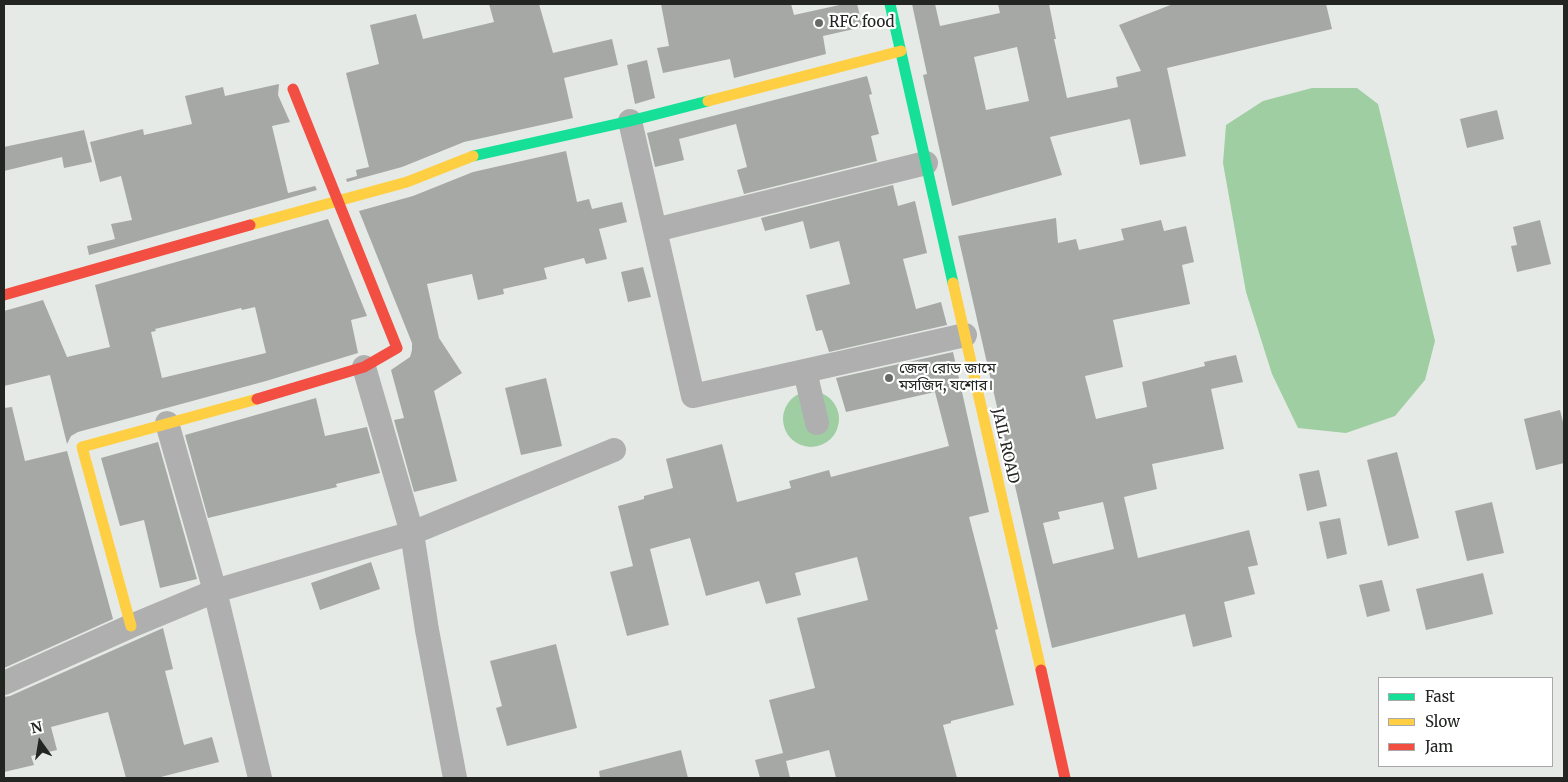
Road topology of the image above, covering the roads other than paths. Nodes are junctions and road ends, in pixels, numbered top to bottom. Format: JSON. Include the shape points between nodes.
{"nodes":[{"id":1,"x":890,"y":4,"type":"edge"},
{"id":2,"x":901,"y":51,"type":"junction"},
{"id":3,"x":294,"y":89,"type":"dead end"},
{"id":4,"x":630,"y":121,"type":"junction"},
{"id":5,"x":926,"y":163,"type":"junction"},
{"id":6,"x":338,"y":200,"type":"junction"},
{"id":7,"x":655,"y":230,"type":"junction"},
{"id":8,"x":4,"y":295,"type":"edge"},
{"id":9,"x":965,"y":335,"type":"junction"},
{"id":10,"x":364,"y":367,"type":"junction"},
{"id":11,"x":806,"y":371,"type":"junction"},
{"id":12,"x":167,"y":423,"type":"junction"},
{"id":13,"x":817,"y":423,"type":"dead end"},
{"id":14,"x":614,"y":450,"type":"dead end"},
{"id":15,"x":412,"y":534,"type":"junction"},
{"id":16,"x":215,"y":590,"type":"junction"},
{"id":17,"x":131,"y":626,"type":"junction"},
{"id":18,"x":4,"y":683,"type":"edge"},
{"id":19,"x":260,"y":778,"type":"edge"},
{"id":20,"x":455,"y":778,"type":"edge"},
{"id":21,"x":1065,"y":778,"type":"edge"}],
"edges":[{"from":1,"to":2,"type":"main road","name":"JAIL ROAD"},
{"from":2,"to":4,"type":"main road"},
{"from":2,"to":5,"type":"main road","name":"JAIL ROAD"},
{"from":3,"to":6,"type":"main road"},
{"from":4,"to":6,"type":"main road","via":[[468,157],[407,182]]},
{"from":4,"to":7,"type":"street"},
{"from":5,"to":7,"type":"street"},
{"from":5,"to":9,"type":"main road","name":"JAIL ROAD"},
{"from":6,"to":8,"type":"main road"},
{"from":6,"to":10,"type":"main road","via":[[397,348]]},
{"from":7,"to":11,"type":"street","via":[[693,396]]},
{"from":9,"to":11,"type":"street"},
{"from":9,"to":21,"type":"main road","name":"JAIL ROAD"},
{"from":10,"to":12,"type":"main road"},
{"from":10,"to":15,"type":"street"},
{"from":11,"to":13,"type":"street"},
{"from":12,"to":16,"type":"street"},
{"from":12,"to":17,"type":"main road","via":[[82,447]]},
{"from":14,"to":15,"type":"street"},
{"from":15,"to":16,"type":"street"},
{"from":15,"to":20,"type":"street"},
{"from":16,"to":17,"type":"street"},
{"from":16,"to":19,"type":"street"},
{"from":17,"to":18,"type":"street"}]}
